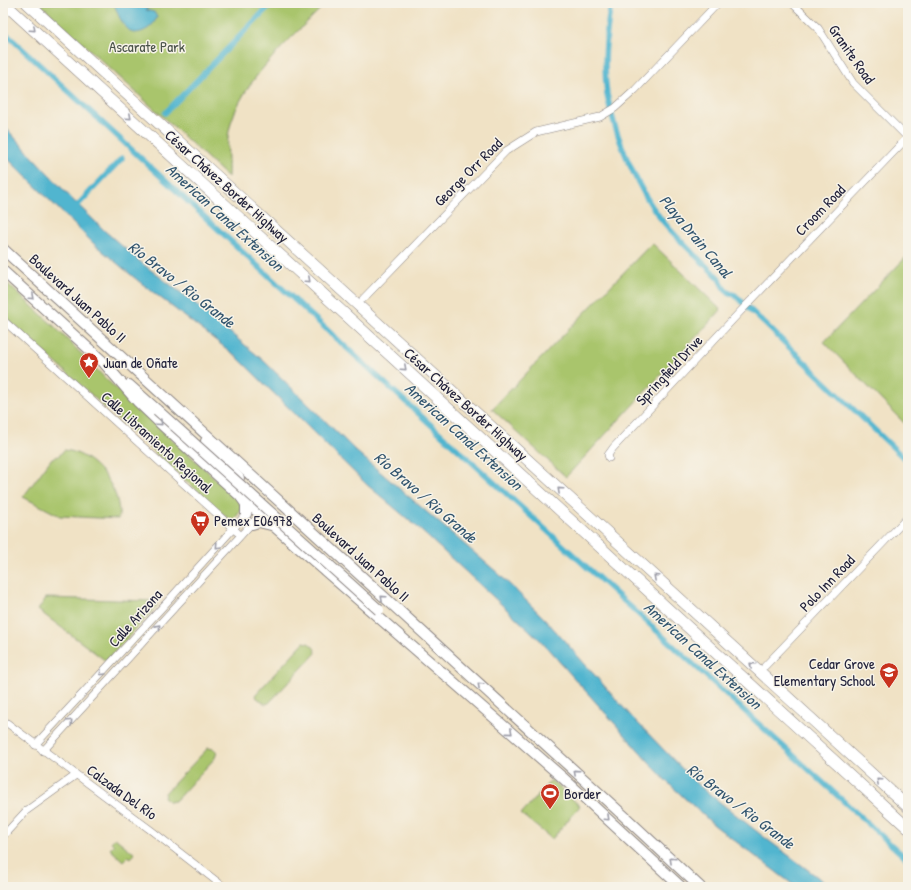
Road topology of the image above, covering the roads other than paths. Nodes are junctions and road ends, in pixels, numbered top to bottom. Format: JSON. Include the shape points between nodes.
{"nodes":[{"id":1,"x":4,"y":3,"type":"edge"},
{"id":2,"x":27,"y":3,"type":"edge"},
{"id":3,"x":718,"y":3,"type":"edge"},
{"id":4,"x":792,"y":3,"type":"edge"},
{"id":5,"x":908,"y":138,"type":"edge"},
{"id":6,"x":3,"y":249,"type":"edge"},
{"id":7,"x":3,"y":271,"type":"edge"},
{"id":8,"x":363,"y":299,"type":"dead end"},
{"id":9,"x":751,"y":300,"type":"joint"},
{"id":10,"x":3,"y":320,"type":"edge"},
{"id":11,"x":105,"y":364,"type":"junction"},
{"id":12,"x":199,"y":429,"type":"junction"},
{"id":13,"x":609,"y":458,"type":"dead end"},
{"id":14,"x":240,"y":495,"type":"junction"},
{"id":15,"x":258,"y":509,"type":"junction"},
{"id":16,"x":246,"y":514,"type":"junction"},
{"id":17,"x":908,"y":517,"type":"edge"},
{"id":18,"x":252,"y":524,"type":"junction"},
{"id":19,"x":234,"y":529,"type":"junction"},
{"id":20,"x":279,"y":530,"type":"junction"},
{"id":21,"x":241,"y":536,"type":"junction"},
{"id":22,"x":324,"y":544,"type":"junction"},
{"id":23,"x":765,"y":666,"type":"dead end"},
{"id":24,"x":446,"y":676,"type":"junction"},
{"id":25,"x":3,"y":720,"type":"edge"},
{"id":26,"x":35,"y":745,"type":"junction"},
{"id":27,"x":43,"y":751,"type":"junction"},
{"id":28,"x":76,"y":775,"type":"junction"},
{"id":29,"x":908,"y":807,"type":"edge"},
{"id":30,"x":908,"y":828,"type":"edge"},
{"id":31,"x":3,"y":836,"type":"edge"},
{"id":32,"x":224,"y":887,"type":"edge"},
{"id":33,"x":681,"y":887,"type":"edge"},
{"id":34,"x":700,"y":887,"type":"edge"}],
"edges":[{"from":1,"to":30,"type":"highway","name":"César Chávez Border Highway","one_way":true},
{"from":29,"to":2,"type":"highway","name":"César Chávez Border Highway","one_way":true},
{"from":3,"to":8,"type":"street","name":"George Orr Road","via":[[635,90],[607,114],[536,132],[506,150]]},
{"from":4,"to":5,"type":"street","name":"Granite Road","via":[[818,28],[853,83]]},
{"from":5,"to":9,"type":"street","name":"Croom Road"},
{"from":6,"to":12,"type":"highway","name":"Boulevard Juan Pablo II"},
{"from":7,"to":11,"type":"highway","name":"Boulevard Juan Pablo II","one_way":true},
{"from":9,"to":13,"type":"street","name":"Springfield Drive","via":[[613,448],[608,454]]},
{"from":10,"to":19,"type":"street","name":"Calle Libramiento Regional"},
{"from":11,"to":14,"type":"highway","one_way":true,"via":[[141,406]]},
{"from":11,"to":24,"type":"highway","name":"Boulevard Juan Pablo II","bridge":true,"via":[[379,610]]},
{"from":12,"to":15,"type":"highway","via":[[214,452],[253,492]]},
{"from":12,"to":22,"type":"highway","name":"Boulevard Juan Pablo II"},
{"from":14,"to":15,"type":"highway"},
{"from":14,"to":16,"type":"highway","via":[[245,502]]},
{"from":15,"to":16,"type":"street","name":"Calle Arizona"},
{"from":15,"to":18,"type":"street","name":"Calle Arizona"},
{"from":15,"to":20,"type":"highway"},
{"from":15,"to":22,"type":"highway","via":[[269,508],[306,536]]},
{"from":16,"to":19,"type":"street","name":"Calle Arizona"},
{"from":17,"to":23,"type":"street","name":"Polo Inn Road"},
{"from":18,"to":20,"type":"highway","via":[[263,522]]},
{"from":18,"to":21,"type":"street","name":"Calle Arizona"},
{"from":19,"to":21,"type":"street","name":"Calle Libramiento Regional"},
{"from":19,"to":26,"type":"street","name":"Calle Arizona","one_way":true},
{"from":20,"to":24,"type":"highway"},
{"from":27,"to":21,"type":"street","name":"Calle Arizona","one_way":true},
{"from":34,"to":22,"type":"highway","name":"Boulevard Juan Pablo II","one_way":true},
{"from":24,"to":33,"type":"highway","name":"Boulevard Juan Pablo II","one_way":true,"via":[[562,777]]},
{"from":25,"to":26,"type":"street","name":"Calzada Del Río"},
{"from":26,"to":27,"type":"street","name":"Calzada Del Río"},
{"from":27,"to":28,"type":"street","name":"Calzada Del Río"},
{"from":28,"to":31,"type":"street","via":[[26,812]]},
{"from":28,"to":32,"type":"street","name":"Calzada Del Río","via":[[152,830]]}]}
